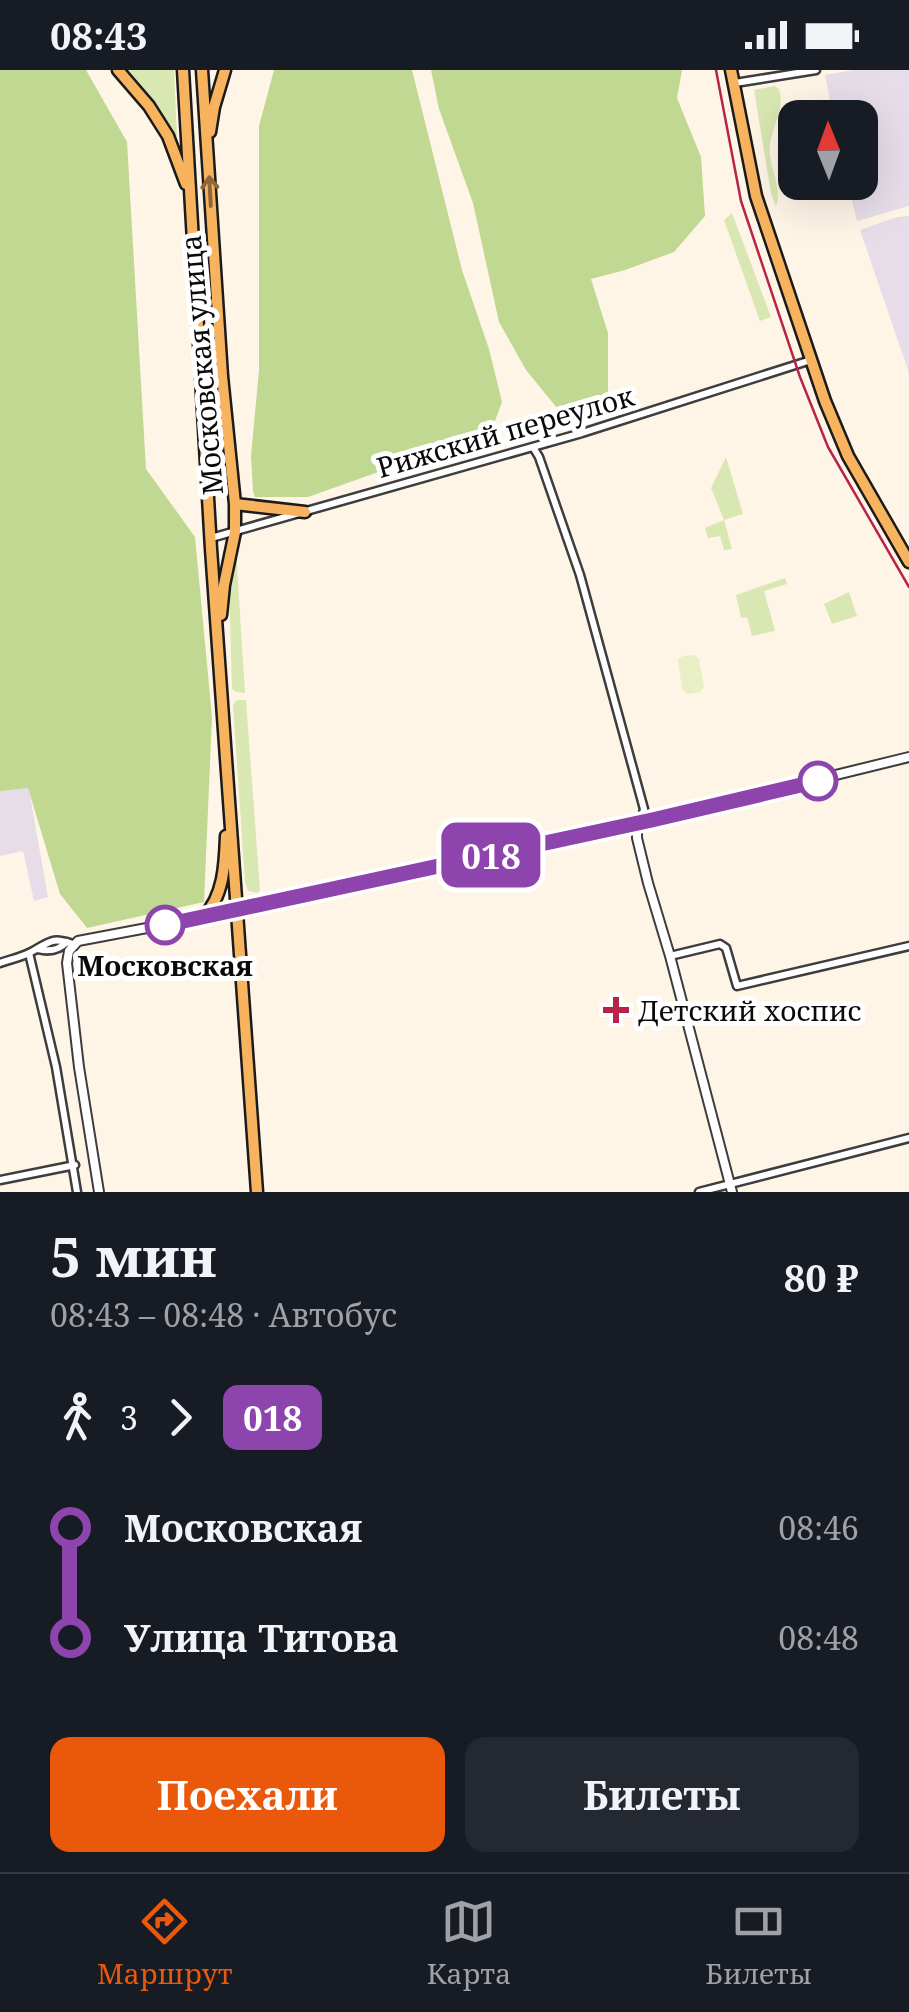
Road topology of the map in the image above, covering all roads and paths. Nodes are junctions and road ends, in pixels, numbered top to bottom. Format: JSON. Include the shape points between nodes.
{"nodes":[{"id":1,"x":118,"y":70,"type":"edge"},
{"id":2,"x":183,"y":70,"type":"edge"},
{"id":3,"x":202,"y":70,"type":"edge"},
{"id":4,"x":224,"y":70,"type":"edge"},
{"id":5,"x":731,"y":70,"type":"edge"},
{"id":6,"x":816,"y":70,"type":"edge"},
{"id":7,"x":734,"y":84,"type":"junction"},
{"id":8,"x":207,"y":152,"type":"junction"},
{"id":9,"x":190,"y":195,"type":"junction"},
{"id":10,"x":810,"y":360,"type":"junction"},
{"id":11,"x":534,"y":447,"type":"junction"},
{"id":12,"x":235,"y":504,"type":"junction"},
{"id":13,"x":305,"y":512,"type":"junction"},
{"id":14,"x":235,"y":532,"type":"junction"},
{"id":15,"x":211,"y":538,"type":"junction"},
{"id":16,"x":909,"y":562,"type":"edge"},
{"id":17,"x":220,"y":656,"type":"junction"},
{"id":18,"x":909,"y":758,"type":"edge"},
{"id":19,"x":230,"y":816,"type":"junction"},
{"id":20,"x":641,"y":822,"type":"junction"},
{"id":21,"x":237,"y":910,"type":"junction"},
{"id":22,"x":203,"y":918,"type":"junction"},
{"id":23,"x":70,"y":943,"type":"junction"},
{"id":24,"x":909,"y":946,"type":"edge"},
{"id":25,"x":29,"y":953,"type":"junction"},
{"id":26,"x":670,"y":956,"type":"junction"},
{"id":27,"x":0,"y":963,"type":"edge"},
{"id":28,"x":909,"y":1138,"type":"edge"},
{"id":29,"x":74,"y":1165,"type":"junction"},
{"id":30,"x":0,"y":1180,"type":"edge"},
{"id":31,"x":731,"y":1188,"type":"edge"},
{"id":32,"x":78,"y":1192,"type":"edge"},
{"id":33,"x":99,"y":1192,"type":"edge"},
{"id":34,"x":257,"y":1192,"type":"edge"},
{"id":35,"x":699,"y":1192,"type":"edge"}],
"edges":[{"from":1,"to":9,"type":"main road","via":[[168,136]]},
{"from":2,"to":9,"type":"main road","name":"Московская улица"},
{"from":3,"to":8,"type":"main road","name":"Московская улица"},
{"from":4,"to":8,"type":"main road"},
{"from":5,"to":7,"type":"main road"},
{"from":6,"to":7,"type":"street"},
{"from":7,"to":10,"type":"main road","via":[[756,196]]},
{"from":12,"to":8,"type":"main road","name":"Московская улица","one_way":true},
{"from":9,"to":15,"type":"main road","name":"Московская улица"},
{"from":10,"to":11,"type":"street","name":"Рижский переулок"},
{"from":10,"to":16,"type":"main road","via":[[848,456]]},
{"from":11,"to":13,"type":"street","name":"Рижский переулок"},
{"from":11,"to":20,"type":"street","via":[[590,610],[644,808]]},
{"from":12,"to":13,"type":"main road"},
{"from":12,"to":14,"type":"main road","name":"Московская улица"},
{"from":13,"to":14,"type":"street","name":"Рижский переулок"},
{"from":14,"to":15,"type":"street","name":"Рижский переулок"},
{"from":14,"to":17,"type":"main road","name":"Московская улица"},
{"from":15,"to":17,"type":"main road","name":"Московская улица"},
{"from":17,"to":19,"type":"main road","name":"Московская улица"},
{"from":18,"to":20,"type":"street"},
{"from":19,"to":21,"type":"main road","name":"Московская улица"},
{"from":19,"to":22,"type":"main road","via":[[224,868]]},
{"from":20,"to":21,"type":"street"},
{"from":20,"to":26,"type":"street","via":[[637,838]]},
{"from":21,"to":22,"type":"street"},
{"from":21,"to":34,"type":"main road","name":"Московская улица"},
{"from":22,"to":23,"type":"street"},
{"from":23,"to":25,"type":"street"},
{"from":23,"to":33,"type":"street","via":[[79,1066]]},
{"from":24,"to":26,"type":"street","via":[[736,986],[720,944]]},
{"from":25,"to":27,"type":"street"},
{"from":25,"to":29,"type":"street"},
{"from":26,"to":31,"type":"street"},
{"from":28,"to":31,"type":"street"},
{"from":29,"to":30,"type":"street"},
{"from":29,"to":32,"type":"street"},
{"from":31,"to":35,"type":"street"}]}
